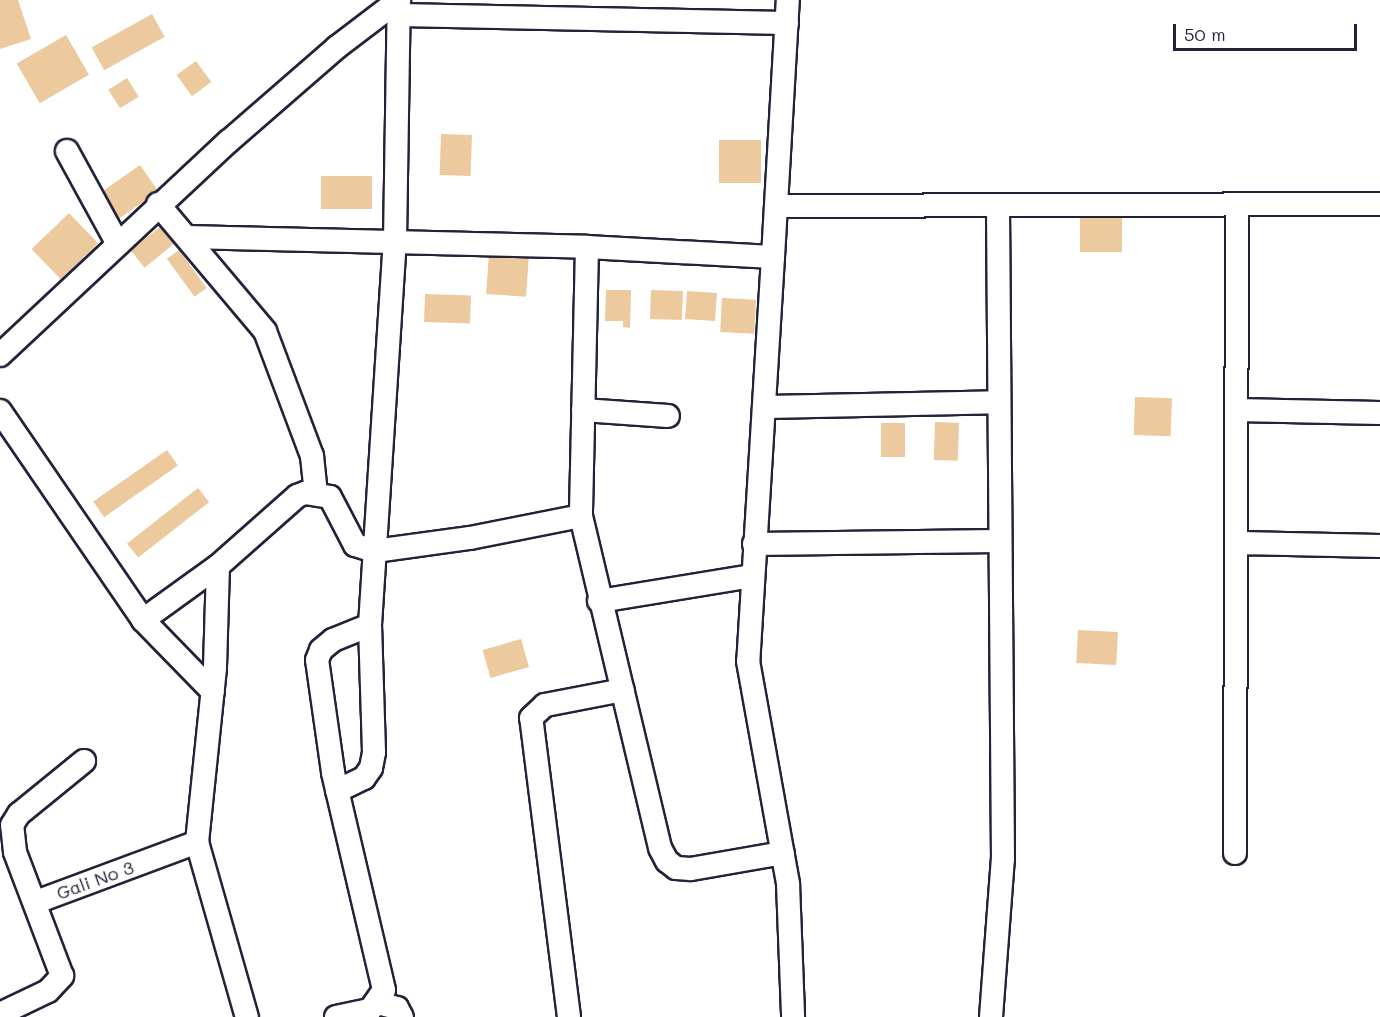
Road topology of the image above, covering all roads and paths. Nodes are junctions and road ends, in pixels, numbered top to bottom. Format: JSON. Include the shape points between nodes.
{"nodes":[{"id":1,"x":788,"y":0,"type":"edge"},
{"id":2,"x":399,"y":5,"type":"edge"},
{"id":3,"x":787,"y":23,"type":"junction"},
{"id":4,"x":67,"y":151,"type":"dead end"},
{"id":5,"x":158,"y":204,"type":"junction"},
{"id":6,"x":1380,"y":204,"type":"edge"},
{"id":7,"x":777,"y":206,"type":"junction"},
{"id":8,"x":1237,"y":206,"type":"junction"},
{"id":9,"x":998,"y":207,"type":"junction"},
{"id":10,"x":187,"y":237,"type":"junction"},
{"id":11,"x":395,"y":242,"type":"junction"},
{"id":12,"x":118,"y":244,"type":"junction"},
{"id":13,"x":587,"y":247,"type":"junction"},
{"id":14,"x":773,"y":257,"type":"junction"},
{"id":15,"x":0,"y":356,"type":"edge"},
{"id":16,"x":998,"y":402,"type":"junction"},
{"id":17,"x":767,"y":407,"type":"junction"},
{"id":18,"x":583,"y":410,"type":"junction"},
{"id":19,"x":1236,"y":410,"type":"junction"},
{"id":20,"x":0,"y":411,"type":"edge"},
{"id":21,"x":1380,"y":413,"type":"edge"},
{"id":22,"x":668,"y":416,"type":"dead end"},
{"id":23,"x":316,"y":493,"type":"junction"},
{"id":24,"x":581,"y":516,"type":"junction"},
{"id":25,"x":999,"y":541,"type":"junction"},
{"id":26,"x":1236,"y":543,"type":"junction"},
{"id":27,"x":754,"y":544,"type":"junction"},
{"id":28,"x":1380,"y":546,"type":"edge"},
{"id":29,"x":375,"y":551,"type":"junction"},
{"id":30,"x":218,"y":566,"type":"junction"},
{"id":31,"x":751,"y":576,"type":"junction"},
{"id":32,"x":599,"y":601,"type":"junction"},
{"id":33,"x":143,"y":620,"type":"junction"},
{"id":34,"x":370,"y":625,"type":"junction"},
{"id":35,"x":623,"y":690,"type":"junction"},
{"id":36,"x":213,"y":692,"type":"junction"},
{"id":37,"x":84,"y":761,"type":"dead end"},
{"id":38,"x":337,"y":790,"type":"junction"},
{"id":39,"x":197,"y":842,"type":"junction"},
{"id":40,"x":783,"y":853,"type":"junction"},
{"id":41,"x":1235,"y":853,"type":"dead end"},
{"id":42,"x":36,"y":902,"type":"junction"},
{"id":43,"x":378,"y":1003,"type":"junction"},
{"id":44,"x":0,"y":1014,"type":"edge"},
{"id":45,"x":247,"y":1017,"type":"edge"},
{"id":46,"x":336,"y":1017,"type":"edge"},
{"id":47,"x":402,"y":1017,"type":"edge"},
{"id":48,"x":569,"y":1017,"type":"edge"},
{"id":49,"x":793,"y":1017,"type":"edge"},
{"id":50,"x":992,"y":1017,"type":"edge"}],
"edges":[{"from":1,"to":3,"type":"street"},
{"from":2,"to":3,"type":"street"},
{"from":2,"to":5,"type":"street","via":[[337,47]]},
{"from":2,"to":11,"type":"street"},
{"from":3,"to":7,"type":"street"},
{"from":4,"to":12,"type":"street"},
{"from":5,"to":10,"type":"street"},
{"from":5,"to":12,"type":"street"},
{"from":6,"to":8,"type":"street"},
{"from":7,"to":9,"type":"street"},
{"from":7,"to":14,"type":"street"},
{"from":8,"to":9,"type":"street"},
{"from":8,"to":19,"type":"street"},
{"from":9,"to":16,"type":"street"},
{"from":10,"to":11,"type":"street"},
{"from":10,"to":23,"type":"street","via":[[265,331],[312,456]]},
{"from":11,"to":13,"type":"street"},
{"from":11,"to":29,"type":"street"},
{"from":12,"to":15,"type":"street"},
{"from":13,"to":14,"type":"street"},
{"from":13,"to":18,"type":"street"},
{"from":14,"to":17,"type":"street"},
{"from":16,"to":17,"type":"street"},
{"from":16,"to":25,"type":"street"},
{"from":17,"to":27,"type":"street"},
{"from":18,"to":22,"type":"street"},
{"from":18,"to":24,"type":"street"},
{"from":19,"to":21,"type":"street"},
{"from":19,"to":26,"type":"street"},
{"from":20,"to":33,"type":"street"},
{"from":23,"to":29,"type":"street","via":[[336,503],[355,545]]},
{"from":23,"to":30,"type":"street","via":[[297,496]]},
{"from":24,"to":29,"type":"street","via":[[470,538]]},
{"from":24,"to":32,"type":"street"},
{"from":25,"to":27,"type":"street"},
{"from":25,"to":50,"type":"street","via":[[1003,859]]},
{"from":26,"to":28,"type":"street"},
{"from":26,"to":41,"type":"street"},
{"from":27,"to":31,"type":"street"},
{"from":29,"to":34,"type":"street"},
{"from":30,"to":33,"type":"street"},
{"from":30,"to":36,"type":"street"},
{"from":31,"to":32,"type":"street","via":[[722,577]]},
{"from":31,"to":40,"type":"street","via":[[749,680]]},
{"from":32,"to":35,"type":"street"},
{"from":33,"to":36,"type":"street"},
{"from":34,"to":38,"type":"street","via":[[371,768],[364,778]]},
{"from":34,"to":38,"type":"street","via":[[333,640],[321,650],[317,660]]},
{"from":35,"to":40,"type":"street","via":[[667,861],[676,868],[692,870]]},
{"from":35,"to":48,"type":"street","via":[[545,705],[531,718]]},
{"from":36,"to":39,"type":"street"},
{"from":37,"to":42,"type":"street","via":[[12,825],[15,852]]},
{"from":38,"to":43,"type":"street","via":[[384,990]]},
{"from":39,"to":42,"type":"street","name":"Gali No 3"},
{"from":39,"to":45,"type":"street"},
{"from":40,"to":49,"type":"street","via":[[788,884]]},
{"from":42,"to":44,"type":"street","name":"Gali No 3","via":[[62,976],[57,986]]},
{"from":43,"to":46,"type":"street","via":[[370,1010]]},
{"from":43,"to":47,"type":"street","via":[[397,1008]]}]}
